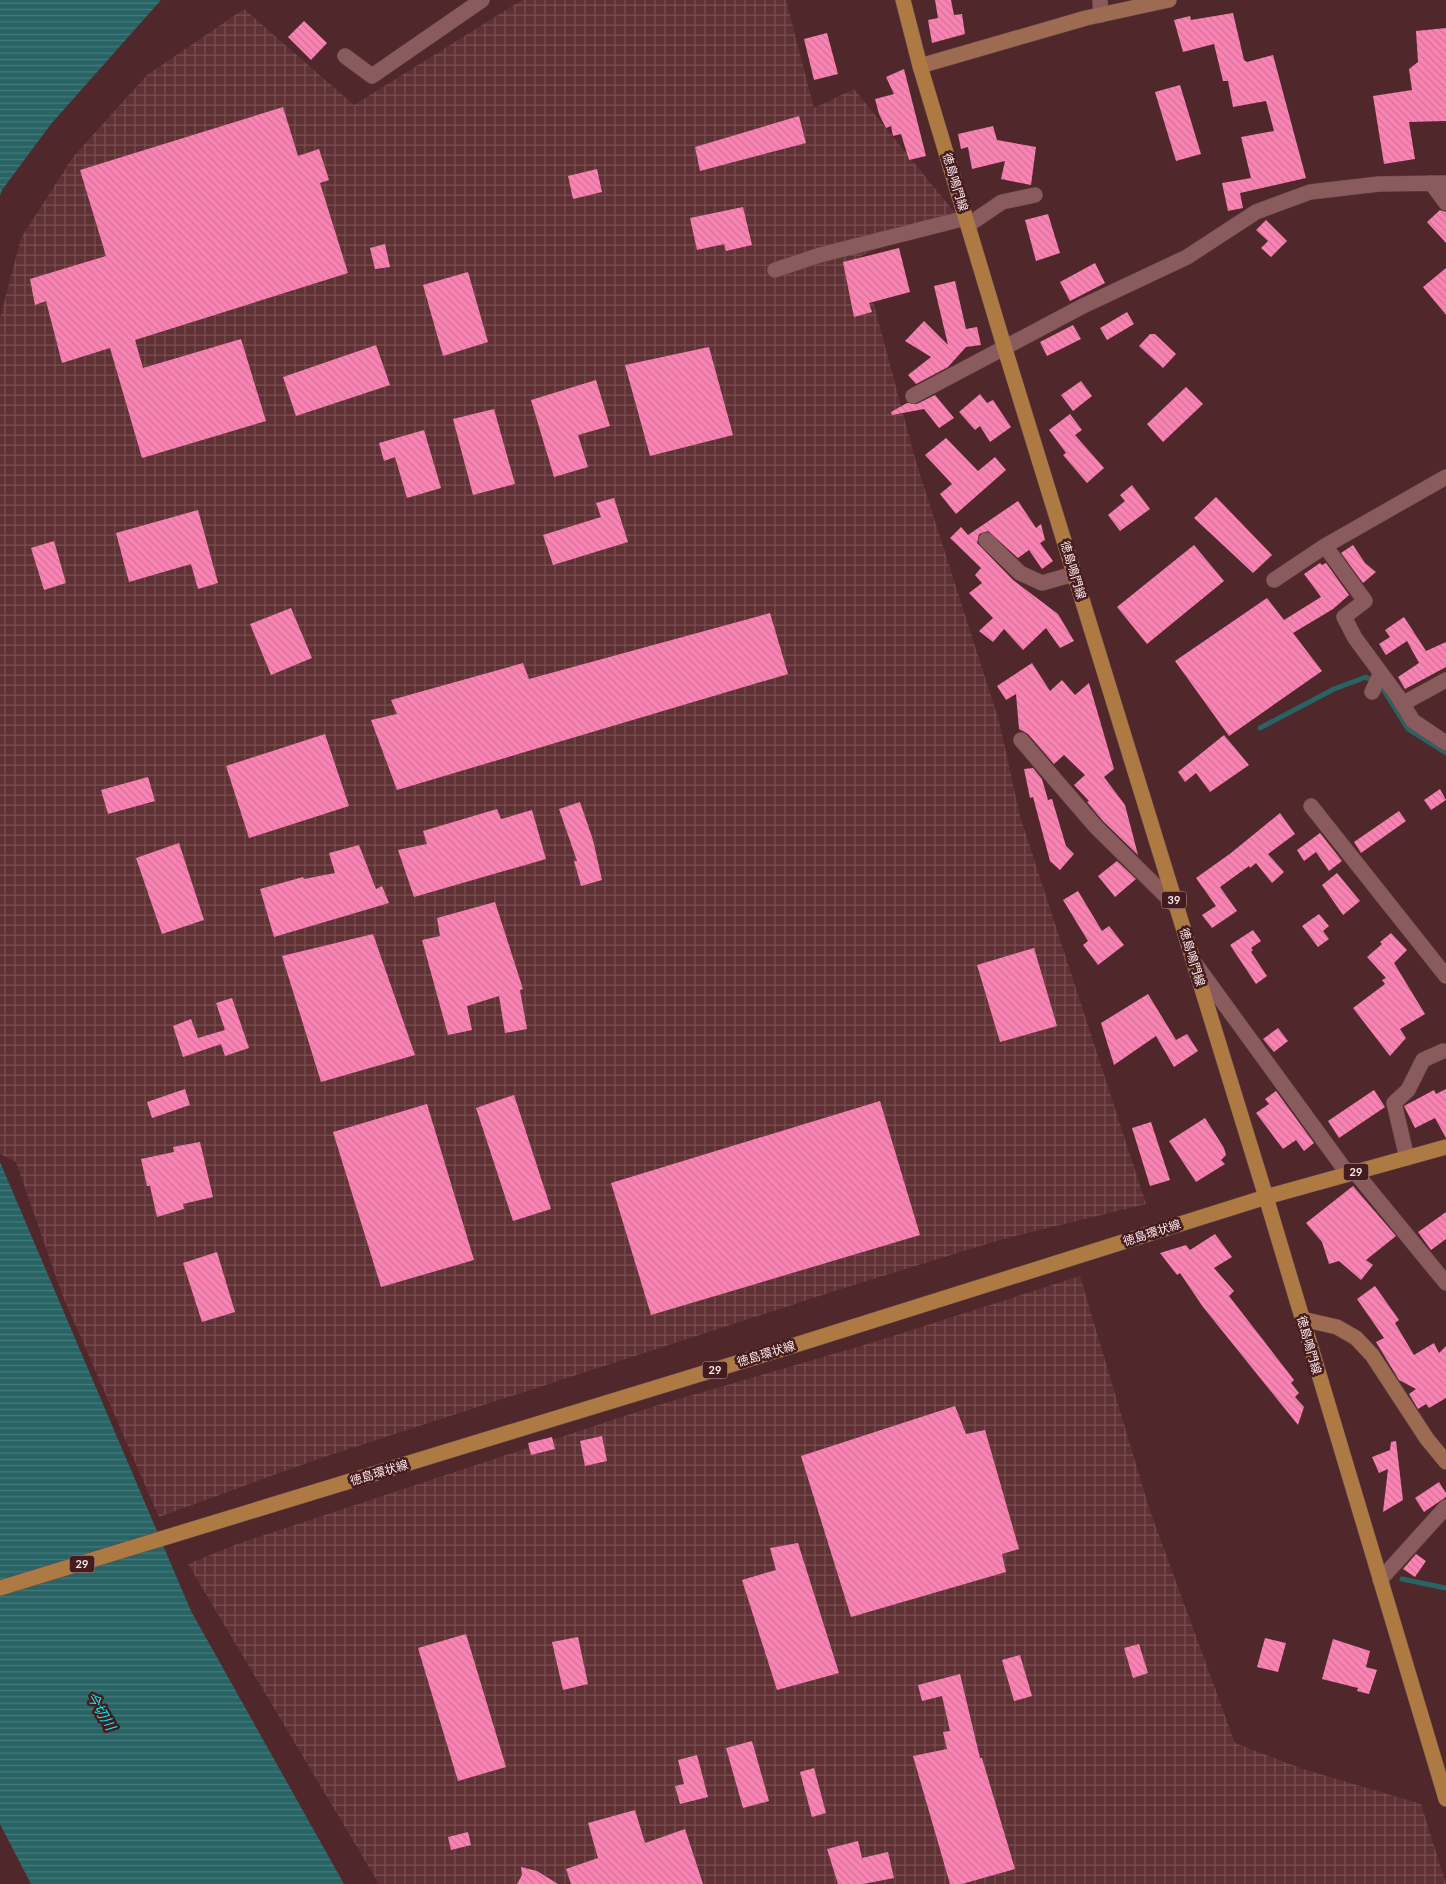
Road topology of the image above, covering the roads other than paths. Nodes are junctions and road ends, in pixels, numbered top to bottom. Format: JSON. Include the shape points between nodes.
{"nodes":[{"id":1,"x":482,"y":0,"type":"edge"},
{"id":2,"x":903,"y":0,"type":"edge"},
{"id":3,"x":1169,"y":0,"type":"edge"},
{"id":4,"x":1100,"y":7,"type":"edge"},
{"id":5,"x":346,"y":56,"type":"dead end"},
{"id":6,"x":920,"y":66,"type":"junction"},
{"id":7,"x":1438,"y":183,"type":"edge"},
{"id":8,"x":1035,"y":195,"type":"dead end"},
{"id":9,"x":1446,"y":203,"type":"edge"},
{"id":10,"x":967,"y":221,"type":"junction"},
{"id":11,"x":775,"y":270,"type":"dead end"},
{"id":12,"x":1004,"y":346,"type":"junction"},
{"id":13,"x":913,"y":396,"type":"dead end"},
{"id":14,"x":1446,"y":477,"type":"edge"},
{"id":15,"x":986,"y":540,"type":"dead end"},
{"id":16,"x":1326,"y":546,"type":"junction"},
{"id":17,"x":1074,"y":574,"type":"junction"},
{"id":18,"x":1274,"y":580,"type":"dead end"},
{"id":19,"x":1380,"y":674,"type":"junction"},
{"id":20,"x":1446,"y":680,"type":"edge"},
{"id":21,"x":1372,"y":692,"type":"dead end"},
{"id":22,"x":1402,"y":704,"type":"junction"},
{"id":23,"x":1021,"y":740,"type":"dead end"},
{"id":24,"x":1446,"y":743,"type":"edge"},
{"id":25,"x":1311,"y":806,"type":"dead end"},
{"id":26,"x":1176,"y":906,"type":"junction"},
{"id":27,"x":1193,"y":962,"type":"junction"},
{"id":28,"x":1446,"y":976,"type":"edge"},
{"id":29,"x":1443,"y":1050,"type":"dead end"},
{"id":30,"x":1446,"y":1147,"type":"edge"},
{"id":31,"x":1407,"y":1158,"type":"junction"},
{"id":32,"x":1351,"y":1173,"type":"junction"},
{"id":33,"x":1266,"y":1197,"type":"junction"},
{"id":34,"x":1446,"y":1283,"type":"edge"},
{"id":35,"x":1302,"y":1319,"type":"junction"},
{"id":36,"x":1446,"y":1462,"type":"edge"},
{"id":37,"x":1446,"y":1507,"type":"edge"},
{"id":38,"x":1380,"y":1580,"type":"junction"},
{"id":39,"x":0,"y":1588,"type":"edge"},
{"id":40,"x":1441,"y":1762,"type":"edge"},
{"id":41,"x":1446,"y":1799,"type":"edge"}],
"edges":[{"from":1,"to":5,"type":"street","via":[[372,76]]},
{"from":2,"to":6,"type":"main road","name":"徳島鳴門線","number":"39"},
{"from":3,"to":4,"type":"street"},
{"from":4,"to":6,"type":"street"},
{"from":6,"to":10,"type":"main road","name":"徳島鳴門線","number":"39"},
{"from":7,"to":9,"type":"street"},
{"from":7,"to":12,"type":"street","via":[[1379,184],[1310,192],[1256,212],[1187,257]]},
{"from":8,"to":10,"type":"street","via":[[1001,195]]},
{"from":10,"to":11,"type":"street","via":[[820,255]]},
{"from":10,"to":12,"type":"main road","name":"徳島鳴門線","number":"39"},
{"from":12,"to":13,"type":"street"},
{"from":12,"to":17,"type":"main road","name":"徳島鳴門線","number":"39"},
{"from":14,"to":16,"type":"street"},
{"from":15,"to":17,"type":"street","via":[[1020,573],[1042,583]]},
{"from":16,"to":18,"type":"street"},
{"from":16,"to":19,"type":"street","via":[[1365,601],[1344,617]]},
{"from":17,"to":26,"type":"main road","name":"徳島鳴門線","number":"39"},
{"from":19,"to":21,"type":"street"},
{"from":19,"to":22,"type":"street"},
{"from":20,"to":22,"type":"street"},
{"from":22,"to":24,"type":"street","via":[[1413,721]]},
{"from":23,"to":26,"type":"street","via":[[1096,827]]},
{"from":25,"to":28,"type":"street"},
{"from":26,"to":27,"type":"main road","name":"徳島鳴門線","number":"39"},
{"from":27,"to":32,"type":"street"},
{"from":27,"to":33,"type":"main road","name":"徳島鳴門線","number":"39"},
{"from":29,"to":31,"type":"street","via":[[1424,1060],[1408,1090],[1394,1103]]},
{"from":30,"to":31,"type":"main road","name":"徳島環状線","number":"29"},
{"from":31,"to":32,"type":"main road","name":"徳島環状線","number":"29"},
{"from":32,"to":33,"type":"main road","name":"徳島環状線","number":"29"},
{"from":32,"to":34,"type":"street"},
{"from":33,"to":35,"type":"main road","name":"徳島鳴門線","number":"39"},
{"from":33,"to":39,"type":"main road","name":"徳島環状線","number":"29"},
{"from":35,"to":36,"type":"street","via":[[1337,1327],[1356,1338],[1372,1355],[1427,1439]]},
{"from":35,"to":38,"type":"main road","name":"徳島鳴門線","number":"39"},
{"from":37,"to":38,"type":"street"},
{"from":38,"to":40,"type":"main road","name":"徳島鳴門線","number":"39"},
{"from":40,"to":41,"type":"main road","name":"徳島鳴門線","number":"39"}]}
